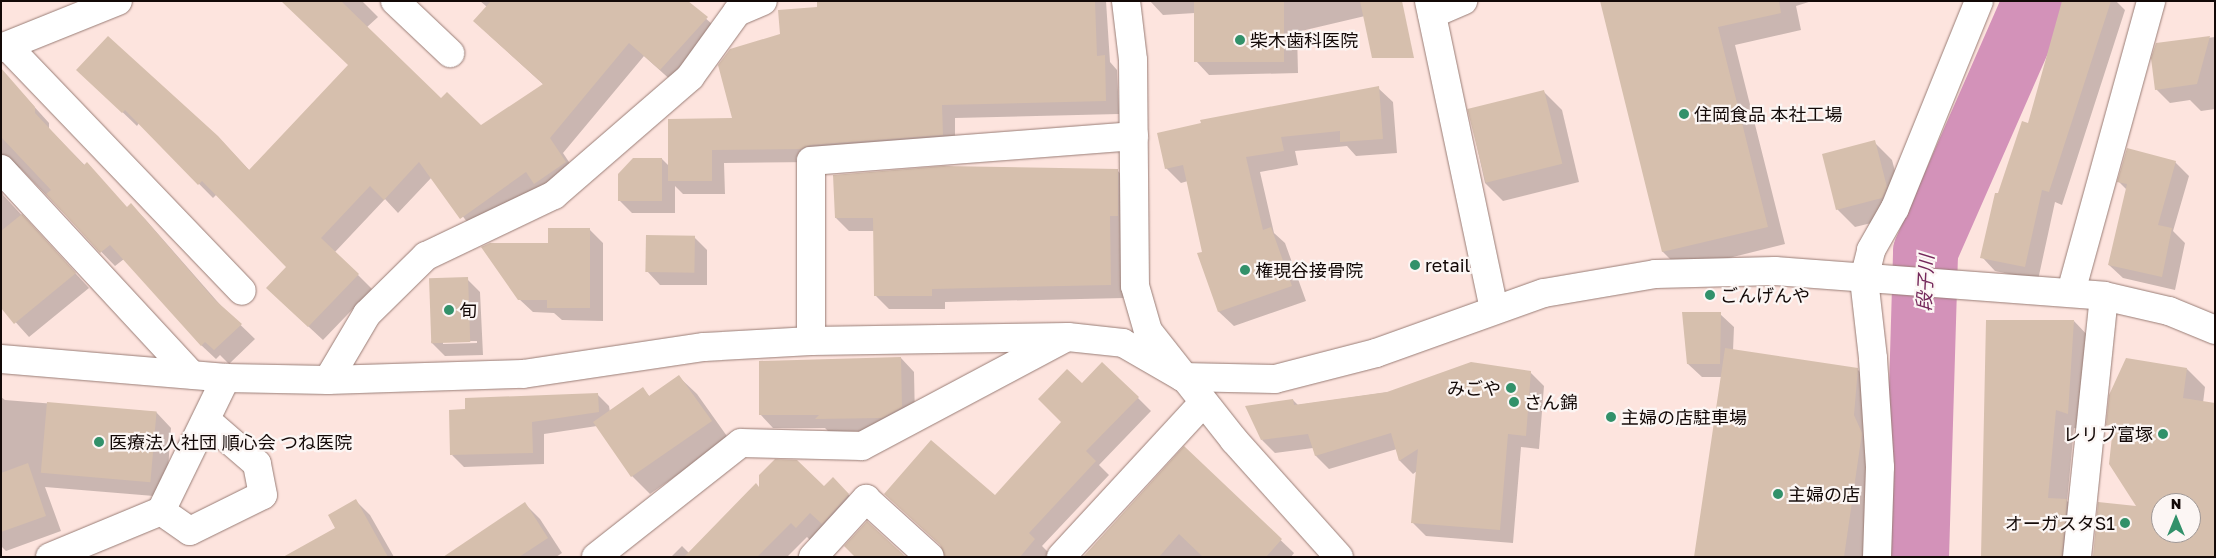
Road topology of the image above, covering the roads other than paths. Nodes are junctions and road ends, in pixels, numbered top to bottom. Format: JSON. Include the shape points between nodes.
{"nodes":[{"id":1,"x":118,"y":1,"type":"edge"},
{"id":2,"x":395,"y":1,"type":"edge"},
{"id":3,"x":763,"y":1,"type":"edge"},
{"id":4,"x":1126,"y":1,"type":"edge"},
{"id":5,"x":1463,"y":1,"type":"edge"},
{"id":6,"x":1979,"y":1,"type":"edge"},
{"id":7,"x":2151,"y":1,"type":"edge"},
{"id":8,"x":1431,"y":7,"type":"edge"},
{"id":9,"x":4,"y":47,"type":"edge"},
{"id":10,"x":450,"y":53,"type":"dead end"},
{"id":11,"x":1134,"y":136,"type":"junction"},
{"id":12,"x":1,"y":169,"type":"edge"},
{"id":13,"x":1875,"y":280,"type":"junction"},
{"id":14,"x":242,"y":291,"type":"dead end"},
{"id":15,"x":2071,"y":292,"type":"junction"},
{"id":16,"x":2104,"y":296,"type":"junction"},
{"id":17,"x":1494,"y":309,"type":"junction"},
{"id":18,"x":2215,"y":330,"type":"edge"},
{"id":19,"x":1068,"y":337,"type":"junction"},
{"id":20,"x":812,"y":341,"type":"junction"},
{"id":21,"x":1,"y":359,"type":"edge"},
{"id":22,"x":191,"y":374,"type":"junction"},
{"id":23,"x":1182,"y":377,"type":"junction"},
{"id":24,"x":226,"y":378,"type":"junction"},
{"id":25,"x":328,"y":380,"type":"junction"},
{"id":26,"x":1203,"y":403,"type":"junction"},
{"id":27,"x":206,"y":420,"type":"junction"},
{"id":28,"x":162,"y":511,"type":"junction"},
{"id":29,"x":1327,"y":553,"type":"edge"},
{"id":30,"x":50,"y":557,"type":"edge"},
{"id":31,"x":596,"y":557,"type":"edge"},
{"id":32,"x":812,"y":557,"type":"edge"},
{"id":33,"x":930,"y":557,"type":"edge"},
{"id":34,"x":1061,"y":557,"type":"edge"},
{"id":35,"x":1878,"y":557,"type":"edge"},
{"id":36,"x":2077,"y":557,"type":"edge"}],
"edges":[{"from":1,"to":9,"type":"street"},
{"from":2,"to":10,"type":"street"},
{"from":3,"to":25,"type":"street","via":[[737,12],[690,77],[554,194],[426,256],[367,314]]},
{"from":4,"to":11,"type":"street","via":[[1133,60]]},
{"from":5,"to":8,"type":"street"},
{"from":6,"to":13,"type":"street","via":[[1895,208],[1871,250]]},
{"from":7,"to":15,"type":"street"},
{"from":8,"to":17,"type":"street"},
{"from":9,"to":14,"type":"street"},
{"from":11,"to":20,"type":"street","via":[[811,161]]},
{"from":11,"to":23,"type":"street","via":[[1135,286],[1148,331]]},
{"from":12,"to":22,"type":"street"},
{"from":13,"to":15,"type":"street"},
{"from":13,"to":17,"type":"street","via":[[1776,271],[1655,274],[1544,293]]},
{"from":13,"to":35,"type":"street","via":[[1873,358],[1880,467]]},
{"from":15,"to":16,"type":"street"},
{"from":16,"to":18,"type":"street","via":[[2168,311]]},
{"from":16,"to":36,"type":"street"},
{"from":17,"to":23,"type":"street","via":[[1376,354],[1275,379]]},
{"from":19,"to":20,"type":"street"},
{"from":19,"to":23,"type":"street","via":[[1124,343]]},
{"from":19,"to":31,"type":"street","via":[[862,446],[741,443]]},
{"from":20,"to":25,"type":"street","via":[[704,347],[523,374]]},
{"from":21,"to":22,"type":"street"},
{"from":22,"to":24,"type":"street"},
{"from":23,"to":26,"type":"street"},
{"from":24,"to":25,"type":"street"},
{"from":24,"to":27,"type":"street"},
{"from":26,"to":29,"type":"street"},
{"from":26,"to":34,"type":"street"},
{"from":27,"to":28,"type":"street"},
{"from":27,"to":28,"type":"street","via":[[257,464],[263,494],[190,531]]},
{"from":28,"to":30,"type":"street"},
{"from":32,"to":33,"type":"street","via":[[866,499]]}]}
